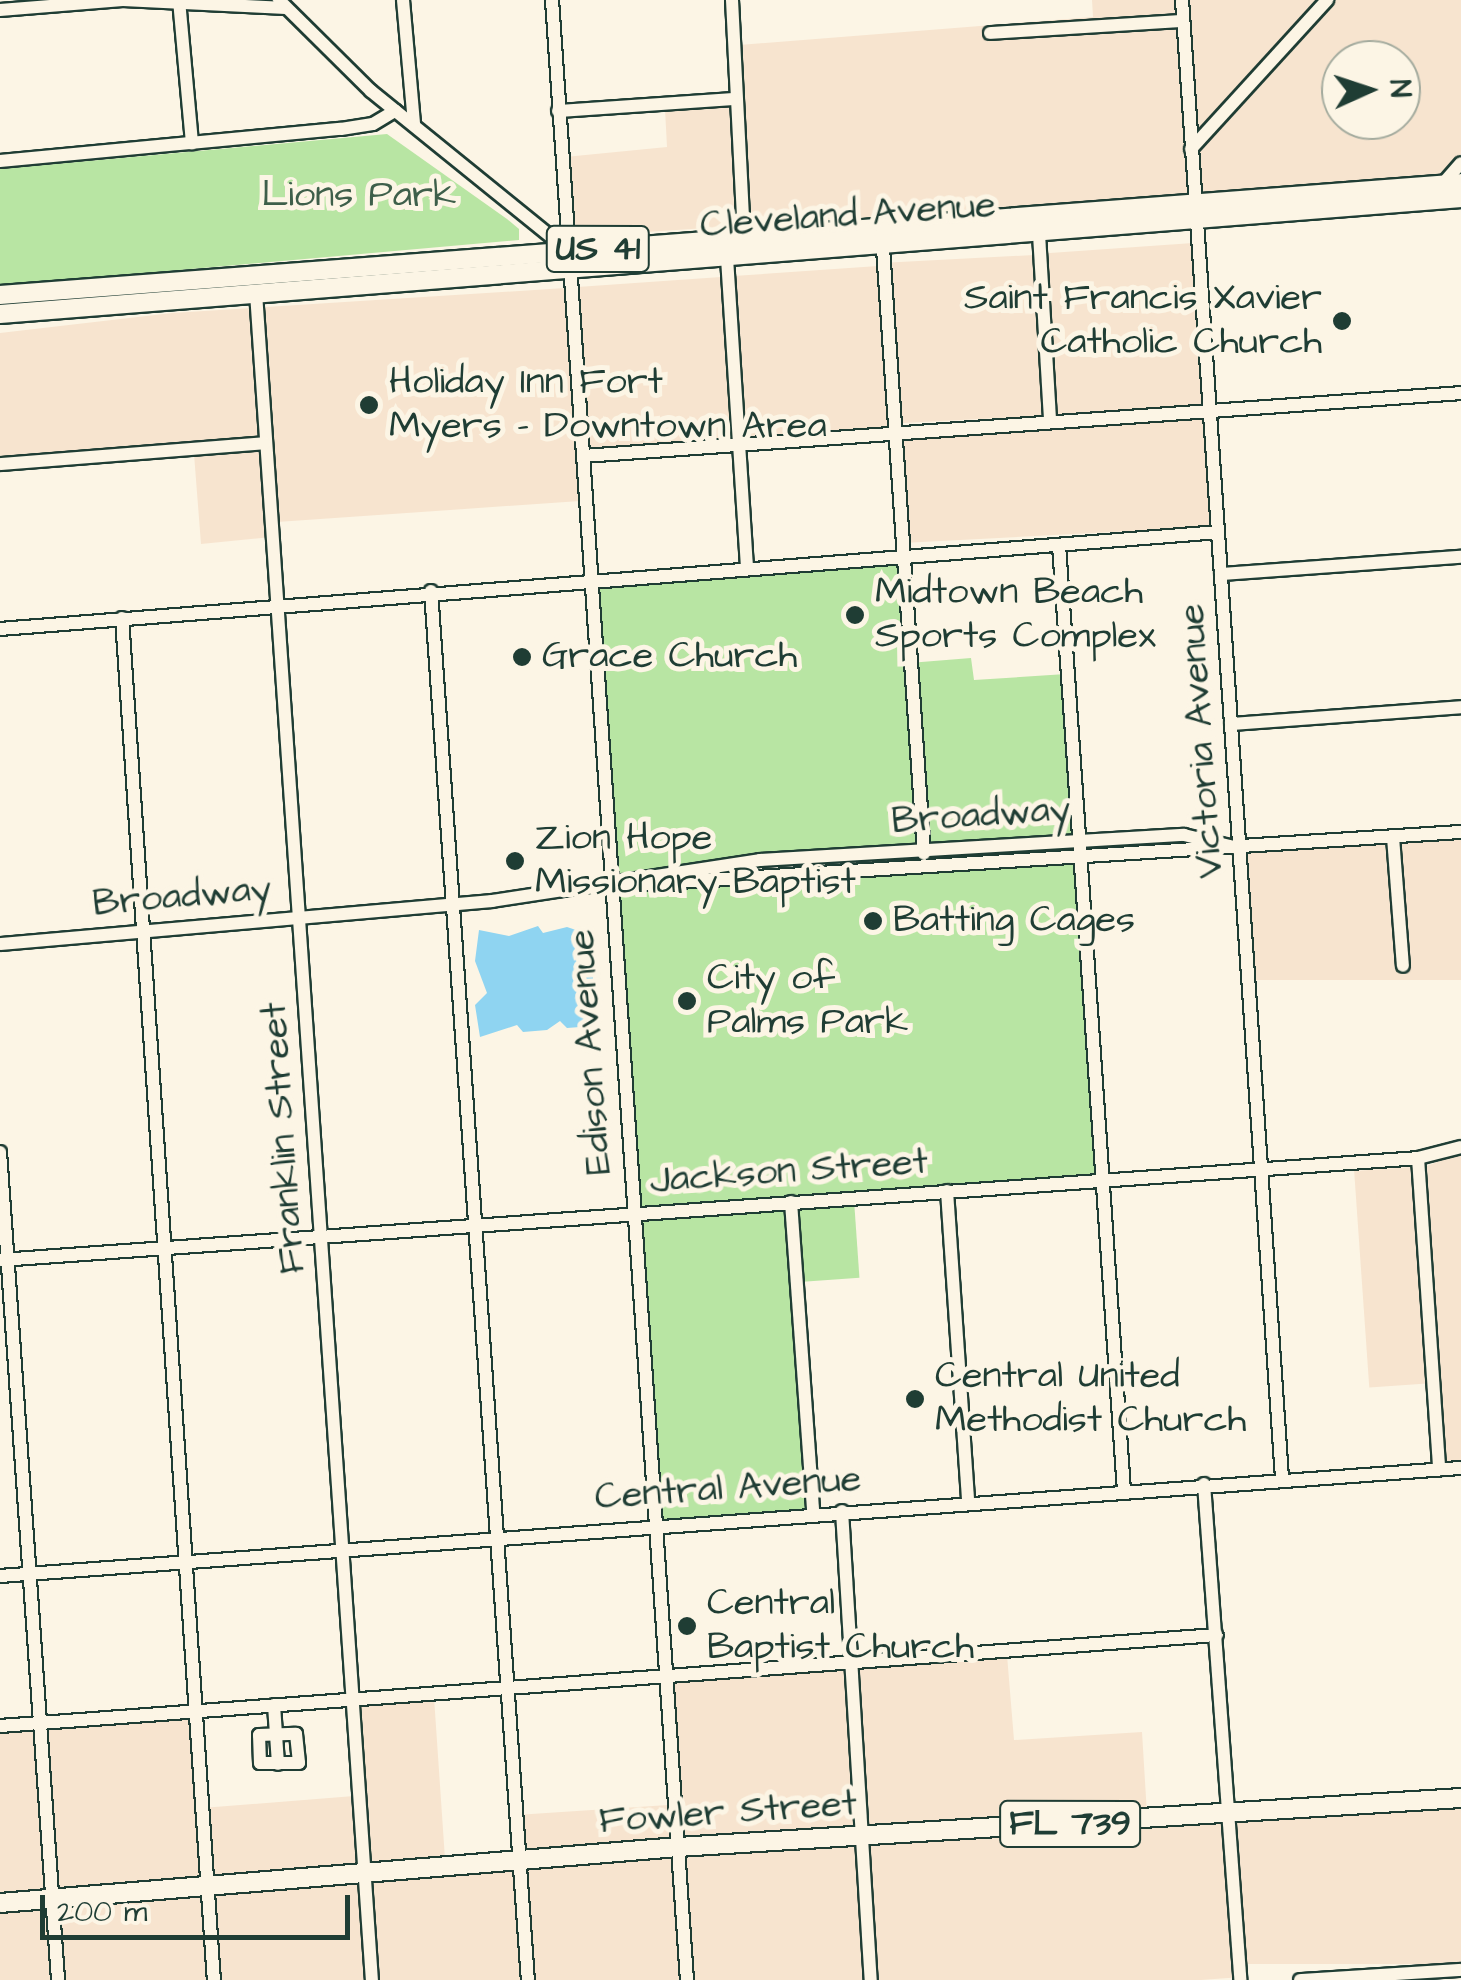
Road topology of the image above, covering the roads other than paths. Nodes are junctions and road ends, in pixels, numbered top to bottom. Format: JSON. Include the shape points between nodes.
{"nodes":[{"id":1,"x":179,"y":0,"type":"edge"},
{"id":2,"x":403,"y":0,"type":"edge"},
{"id":3,"x":552,"y":0,"type":"edge"},
{"id":4,"x":732,"y":0,"type":"edge"},
{"id":5,"x":1182,"y":0,"type":"edge"},
{"id":6,"x":1327,"y":0,"type":"edge"},
{"id":7,"x":282,"y":4,"type":"edge"},
{"id":8,"x":0,"y":10,"type":"edge"},
{"id":9,"x":1183,"y":21,"type":"junction"},
{"id":10,"x":990,"y":33,"type":"dead end"},
{"id":11,"x":736,"y":99,"type":"junction"},
{"id":12,"x":558,"y":111,"type":"junction"},
{"id":13,"x":396,"y":112,"type":"junction"},
{"id":14,"x":414,"y":124,"type":"junction"},
{"id":15,"x":192,"y":143,"type":"junction"},
{"id":16,"x":1191,"y":149,"type":"junction"},
{"id":17,"x":0,"y":161,"type":"edge"},
{"id":18,"x":1461,"y":163,"type":"edge"},
{"id":19,"x":1461,"y":183,"type":"edge"},
{"id":20,"x":1437,"y":193,"type":"junction"},
{"id":21,"x":1461,"y":200,"type":"edge"},
{"id":22,"x":1197,"y":214,"type":"junction"},
{"id":23,"x":923,"y":225,"type":"junction"},
{"id":24,"x":1039,"y":234,"type":"junction"},
{"id":25,"x":744,"y":238,"type":"junction"},
{"id":26,"x":882,"y":248,"type":"junction"},
{"id":27,"x":727,"y":258,"type":"junction"},
{"id":28,"x":569,"y":260,"type":"junction"},
{"id":29,"x":285,"y":270,"type":"junction"},
{"id":30,"x":256,"y":292,"type":"junction"},
{"id":31,"x":0,"y":295,"type":"edge"},
{"id":32,"x":0,"y":314,"type":"edge"},
{"id":33,"x":1461,"y":393,"type":"edge"},
{"id":34,"x":1210,"y":410,"type":"junction"},
{"id":35,"x":1050,"y":421,"type":"junction"},
{"id":36,"x":896,"y":432,"type":"junction"},
{"id":37,"x":264,"y":442,"type":"junction"},
{"id":38,"x":738,"y":445,"type":"junction"},
{"id":39,"x":583,"y":456,"type":"junction"},
{"id":40,"x":0,"y":464,"type":"edge"},
{"id":41,"x":1218,"y":532,"type":"junction"},
{"id":42,"x":1059,"y":544,"type":"junction"},
{"id":43,"x":903,"y":555,"type":"junction"},
{"id":44,"x":1461,"y":558,"type":"edge"},
{"id":45,"x":747,"y":565,"type":"junction"},
{"id":46,"x":1222,"y":574,"type":"junction"},
{"id":47,"x":592,"y":577,"type":"junction"},
{"id":48,"x":431,"y":591,"type":"junction"},
{"id":49,"x":276,"y":604,"type":"junction"},
{"id":50,"x":122,"y":618,"type":"junction"},
{"id":51,"x":0,"y":628,"type":"edge"},
{"id":52,"x":1461,"y":708,"type":"edge"},
{"id":53,"x":1231,"y":724,"type":"junction"},
{"id":54,"x":1461,"y":832,"type":"edge"},
{"id":55,"x":1393,"y":837,"type":"junction"},
{"id":56,"x":1079,"y":838,"type":"junction"},
{"id":57,"x":1238,"y":848,"type":"junction"},
{"id":58,"x":923,"y":850,"type":"junction"},
{"id":59,"x":1080,"y":857,"type":"junction"},
{"id":60,"x":925,"y":870,"type":"junction"},
{"id":61,"x":608,"y":886,"type":"junction"},
{"id":62,"x":454,"y":904,"type":"junction"},
{"id":63,"x":298,"y":918,"type":"junction"},
{"id":64,"x":141,"y":930,"type":"junction"},
{"id":65,"x":0,"y":944,"type":"edge"},
{"id":66,"x":1403,"y":966,"type":"dead end"},
{"id":67,"x":1461,"y":1147,"type":"edge"},
{"id":68,"x":0,"y":1152,"type":"edge"},
{"id":69,"x":1418,"y":1158,"type":"junction"},
{"id":70,"x":1261,"y":1168,"type":"junction"},
{"id":71,"x":1103,"y":1180,"type":"junction"},
{"id":72,"x":947,"y":1191,"type":"junction"},
{"id":73,"x":791,"y":1202,"type":"junction"},
{"id":74,"x":634,"y":1213,"type":"junction"},
{"id":75,"x":476,"y":1224,"type":"junction"},
{"id":76,"x":320,"y":1235,"type":"junction"},
{"id":77,"x":165,"y":1247,"type":"junction"},
{"id":78,"x":4,"y":1260,"type":"edge"},
{"id":79,"x":1461,"y":1468,"type":"edge"},
{"id":80,"x":1439,"y":1469,"type":"junction"},
{"id":81,"x":1282,"y":1479,"type":"junction"},
{"id":82,"x":1204,"y":1484,"type":"junction"},
{"id":83,"x":1124,"y":1490,"type":"junction"},
{"id":84,"x":968,"y":1501,"type":"junction"},
{"id":85,"x":842,"y":1511,"type":"junction"},
{"id":86,"x":812,"y":1512,"type":"junction"},
{"id":87,"x":655,"y":1524,"type":"junction"},
{"id":88,"x":498,"y":1537,"type":"junction"},
{"id":89,"x":342,"y":1550,"type":"junction"},
{"id":90,"x":187,"y":1561,"type":"junction"},
{"id":91,"x":28,"y":1574,"type":"junction"},
{"id":92,"x":0,"y":1576,"type":"edge"},
{"id":93,"x":1217,"y":1635,"type":"junction"},
{"id":94,"x":851,"y":1661,"type":"junction"},
{"id":95,"x":665,"y":1674,"type":"junction"},
{"id":96,"x":508,"y":1686,"type":"junction"},
{"id":97,"x":352,"y":1699,"type":"junction"},
{"id":98,"x":274,"y":1705,"type":"junction"},
{"id":99,"x":196,"y":1710,"type":"junction"},
{"id":100,"x":40,"y":1722,"type":"junction"},
{"id":101,"x":0,"y":1726,"type":"edge"},
{"id":102,"x":276,"y":1734,"type":"junction"},
{"id":103,"x":278,"y":1764,"type":"junction"},
{"id":104,"x":1461,"y":1798,"type":"edge"},
{"id":105,"x":1230,"y":1814,"type":"junction"},
{"id":106,"x":862,"y":1837,"type":"junction"},
{"id":107,"x":678,"y":1848,"type":"junction"},
{"id":108,"x":520,"y":1860,"type":"junction"},
{"id":109,"x":364,"y":1874,"type":"junction"},
{"id":110,"x":206,"y":1886,"type":"junction"},
{"id":111,"x":51,"y":1900,"type":"junction"},
{"id":112,"x":0,"y":1903,"type":"edge"},
{"id":113,"x":1461,"y":1970,"type":"edge"},
{"id":114,"x":58,"y":1980,"type":"edge"},
{"id":115,"x":214,"y":1980,"type":"edge"},
{"id":116,"x":372,"y":1980,"type":"edge"},
{"id":117,"x":528,"y":1980,"type":"edge"},
{"id":118,"x":687,"y":1980,"type":"edge"},
{"id":119,"x":870,"y":1980,"type":"edge"},
{"id":120,"x":1240,"y":1980,"type":"edge"},
{"id":121,"x":1300,"y":1980,"type":"edge"}],
"edges":[{"from":1,"to":7,"type":"street"},
{"from":1,"to":8,"type":"street"},
{"from":1,"to":15,"type":"street"},
{"from":2,"to":14,"type":"street"},
{"from":3,"to":12,"type":"street","name":"Edison Avenue"},
{"from":4,"to":11,"type":"street"},
{"from":5,"to":9,"type":"street","name":"Victoria Avenue"},
{"from":6,"to":16,"type":"street"},
{"from":7,"to":13,"type":"street"},
{"from":9,"to":10,"type":"street"},
{"from":9,"to":16,"type":"street","name":"Victoria Avenue"},
{"from":11,"to":12,"type":"street"},
{"from":11,"to":25,"type":"street"},
{"from":12,"to":28,"type":"street","name":"Edison Avenue"},
{"from":13,"to":14,"type":"street"},
{"from":13,"to":15,"type":"street","via":[[373,124]]},
{"from":14,"to":28,"type":"street"},
{"from":15,"to":17,"type":"street"},
{"from":16,"to":22,"type":"street","name":"Victoria Avenue"},
{"from":18,"to":20,"type":"street"},
{"from":19,"to":20,"type":"main road","name":"Cleveland Avenue","number":"US 41"},
{"from":20,"to":21,"type":"main road","name":"Cleveland Avenue","number":"US 41"},
{"from":20,"to":22,"type":"main road","name":"Cleveland Avenue","number":"US 41"},
{"from":22,"to":23,"type":"main road","name":"Cleveland Avenue","number":"US 41"},
{"from":22,"to":24,"type":"main road","name":"Cleveland Avenue","number":"US 41"},
{"from":22,"to":34,"type":"street","name":"Victoria Avenue"},
{"from":23,"to":25,"type":"main road","name":"Cleveland Avenue","number":"US 41"},
{"from":23,"to":26,"type":"main road"},
{"from":24,"to":26,"type":"main road","name":"Cleveland Avenue","number":"US 41"},
{"from":24,"to":35,"type":"street"},
{"from":25,"to":28,"type":"main road","name":"Cleveland Avenue","number":"US 41"},
{"from":26,"to":27,"type":"main road","name":"Cleveland Avenue","number":"US 41"},
{"from":26,"to":36,"type":"street"},
{"from":27,"to":28,"type":"main road","name":"Cleveland Avenue","number":"US 41"},
{"from":27,"to":38,"type":"street"},
{"from":28,"to":29,"type":"main road","name":"Cleveland Avenue","number":"US 41"},
{"from":28,"to":30,"type":"main road","name":"Cleveland Avenue","number":"US 41"},
{"from":28,"to":39,"type":"street","name":"Edison Avenue"},
{"from":29,"to":30,"type":"main road"},
{"from":29,"to":31,"type":"main road","name":"Cleveland Avenue","number":"US 41"},
{"from":30,"to":32,"type":"main road","name":"Cleveland Avenue","number":"US 41"},
{"from":30,"to":37,"type":"street","name":"Franklin Street"},
{"from":33,"to":34,"type":"street"},
{"from":34,"to":35,"type":"street"},
{"from":34,"to":41,"type":"street","name":"Victoria Avenue"},
{"from":35,"to":36,"type":"street"},
{"from":36,"to":38,"type":"street"},
{"from":36,"to":43,"type":"street"},
{"from":37,"to":40,"type":"street"},
{"from":37,"to":49,"type":"street","name":"Franklin Street"},
{"from":38,"to":39,"type":"street"},
{"from":38,"to":45,"type":"street"},
{"from":39,"to":47,"type":"street","name":"Edison Avenue"},
{"from":41,"to":42,"type":"street"},
{"from":41,"to":46,"type":"street","name":"Victoria Avenue"},
{"from":42,"to":43,"type":"street"},
{"from":42,"to":56,"type":"street"},
{"from":43,"to":45,"type":"street"},
{"from":43,"to":58,"type":"street"},
{"from":44,"to":46,"type":"street"},
{"from":45,"to":47,"type":"street"},
{"from":46,"to":53,"type":"street","name":"Victoria Avenue"},
{"from":47,"to":48,"type":"street"},
{"from":47,"to":61,"type":"street","name":"Edison Avenue"},
{"from":48,"to":49,"type":"street"},
{"from":48,"to":62,"type":"street"},
{"from":49,"to":50,"type":"street"},
{"from":49,"to":63,"type":"street","name":"Franklin Street"},
{"from":50,"to":51,"type":"street"},
{"from":50,"to":64,"type":"street"},
{"from":52,"to":53,"type":"street"},
{"from":53,"to":57,"type":"street","name":"Victoria Avenue"},
{"from":54,"to":55,"type":"street","name":"Broadway"},
{"from":55,"to":57,"type":"street","name":"Broadway"},
{"from":55,"to":66,"type":"street"},
{"from":56,"to":57,"type":"street","name":"Broadway","via":[[1184,835]]},
{"from":56,"to":58,"type":"street","name":"Broadway"},
{"from":56,"to":59,"type":"street"},
{"from":57,"to":59,"type":"street","name":"Broadway"},
{"from":57,"to":70,"type":"street","name":"Victoria Avenue"},
{"from":58,"to":60,"type":"street"},
{"from":58,"to":61,"type":"street","name":"Broadway","via":[[657,871]]},
{"from":59,"to":60,"type":"street","name":"Broadway"},
{"from":59,"to":71,"type":"street"},
{"from":60,"to":61,"type":"street","name":"Broadway"},
{"from":61,"to":62,"type":"street","name":"Broadway"},
{"from":61,"to":74,"type":"street","name":"Edison Avenue"},
{"from":62,"to":63,"type":"street","name":"Broadway"},
{"from":62,"to":75,"type":"street"},
{"from":63,"to":64,"type":"street","name":"Broadway"},
{"from":63,"to":76,"type":"street","name":"Franklin Street"},
{"from":64,"to":65,"type":"street","name":"Broadway"},
{"from":64,"to":77,"type":"street"},
{"from":67,"to":69,"type":"street","name":"Jackson Street"},
{"from":68,"to":78,"type":"street"},
{"from":69,"to":70,"type":"street","name":"Jackson Street"},
{"from":69,"to":80,"type":"street"},
{"from":70,"to":71,"type":"street","name":"Jackson Street"},
{"from":70,"to":81,"type":"street","name":"Victoria Avenue"},
{"from":71,"to":72,"type":"street","name":"Jackson Street"},
{"from":71,"to":83,"type":"street"},
{"from":72,"to":73,"type":"street","name":"Jackson Street"},
{"from":72,"to":84,"type":"street"},
{"from":73,"to":74,"type":"street","name":"Jackson Street"},
{"from":73,"to":86,"type":"street"},
{"from":74,"to":75,"type":"street","name":"Jackson Street"},
{"from":74,"to":87,"type":"street","name":"Edison Avenue"},
{"from":75,"to":76,"type":"street","name":"Jackson Street"},
{"from":75,"to":88,"type":"street"},
{"from":76,"to":77,"type":"street","name":"Jackson Street"},
{"from":76,"to":89,"type":"street","name":"Franklin Street"},
{"from":77,"to":78,"type":"street","name":"Jackson Street"},
{"from":77,"to":90,"type":"street"},
{"from":78,"to":91,"type":"street"},
{"from":79,"to":80,"type":"street","name":"Central Avenue"},
{"from":80,"to":81,"type":"street","name":"Central Avenue"},
{"from":81,"to":82,"type":"street","name":"Central Avenue"},
{"from":82,"to":83,"type":"street","name":"Central Avenue"},
{"from":82,"to":93,"type":"street"},
{"from":83,"to":84,"type":"street","name":"Central Avenue"},
{"from":84,"to":85,"type":"street","name":"Central Avenue"},
{"from":85,"to":86,"type":"street","name":"Central Avenue"},
{"from":85,"to":94,"type":"street"},
{"from":86,"to":87,"type":"street","name":"Central Avenue"},
{"from":87,"to":88,"type":"street","name":"Central Avenue"},
{"from":87,"to":95,"type":"street","name":"Edison Avenue"},
{"from":88,"to":89,"type":"street","name":"Central Avenue"},
{"from":88,"to":96,"type":"street"},
{"from":89,"to":90,"type":"street","name":"Central Avenue"},
{"from":89,"to":97,"type":"street","name":"Franklin Street"},
{"from":90,"to":91,"type":"street","name":"Central Avenue"},
{"from":90,"to":99,"type":"street"},
{"from":91,"to":92,"type":"street","name":"Central Avenue"},
{"from":91,"to":100,"type":"street"},
{"from":93,"to":94,"type":"street"},
{"from":93,"to":105,"type":"street"},
{"from":94,"to":95,"type":"street"},
{"from":94,"to":106,"type":"street"},
{"from":95,"to":96,"type":"street"},
{"from":95,"to":107,"type":"street","name":"Edison Avenue"},
{"from":96,"to":97,"type":"street"},
{"from":96,"to":108,"type":"street"},
{"from":97,"to":98,"type":"street"},
{"from":97,"to":109,"type":"street","name":"Franklin Street"},
{"from":98,"to":99,"type":"street"},
{"from":98,"to":102,"type":"street"},
{"from":99,"to":100,"type":"street"},
{"from":99,"to":110,"type":"street"},
{"from":100,"to":101,"type":"street"},
{"from":100,"to":111,"type":"street"},
{"from":102,"to":103,"type":"street"},
{"from":102,"to":103,"type":"street","via":[[256,1740],[260,1763]]},
{"from":102,"to":103,"type":"street","via":[[296,1734],[301,1760]]},
{"from":104,"to":105,"type":"main road","name":"Fowler Street","number":"FL 739"},
{"from":105,"to":106,"type":"main road","name":"Fowler Street","number":"FL 739"},
{"from":105,"to":120,"type":"street"},
{"from":106,"to":107,"type":"main road","name":"Fowler Street","number":"FL 739"},
{"from":106,"to":119,"type":"street"},
{"from":107,"to":108,"type":"main road","name":"Fowler Street","number":"FL 739"},
{"from":107,"to":118,"type":"street","name":"Edison Avenue"},
{"from":108,"to":109,"type":"main road","name":"Fowler Street","number":"FL 739"},
{"from":108,"to":117,"type":"street"},
{"from":109,"to":110,"type":"main road","name":"Fowler Street","number":"FL 739"},
{"from":109,"to":116,"type":"street","name":"Franklin Street"},
{"from":110,"to":111,"type":"main road","name":"Fowler Street","number":"FL 739"},
{"from":110,"to":115,"type":"street"},
{"from":111,"to":112,"type":"main road","name":"Fowler Street","number":"FL 739"},
{"from":111,"to":114,"type":"street"},
{"from":113,"to":121,"type":"street"}]}
